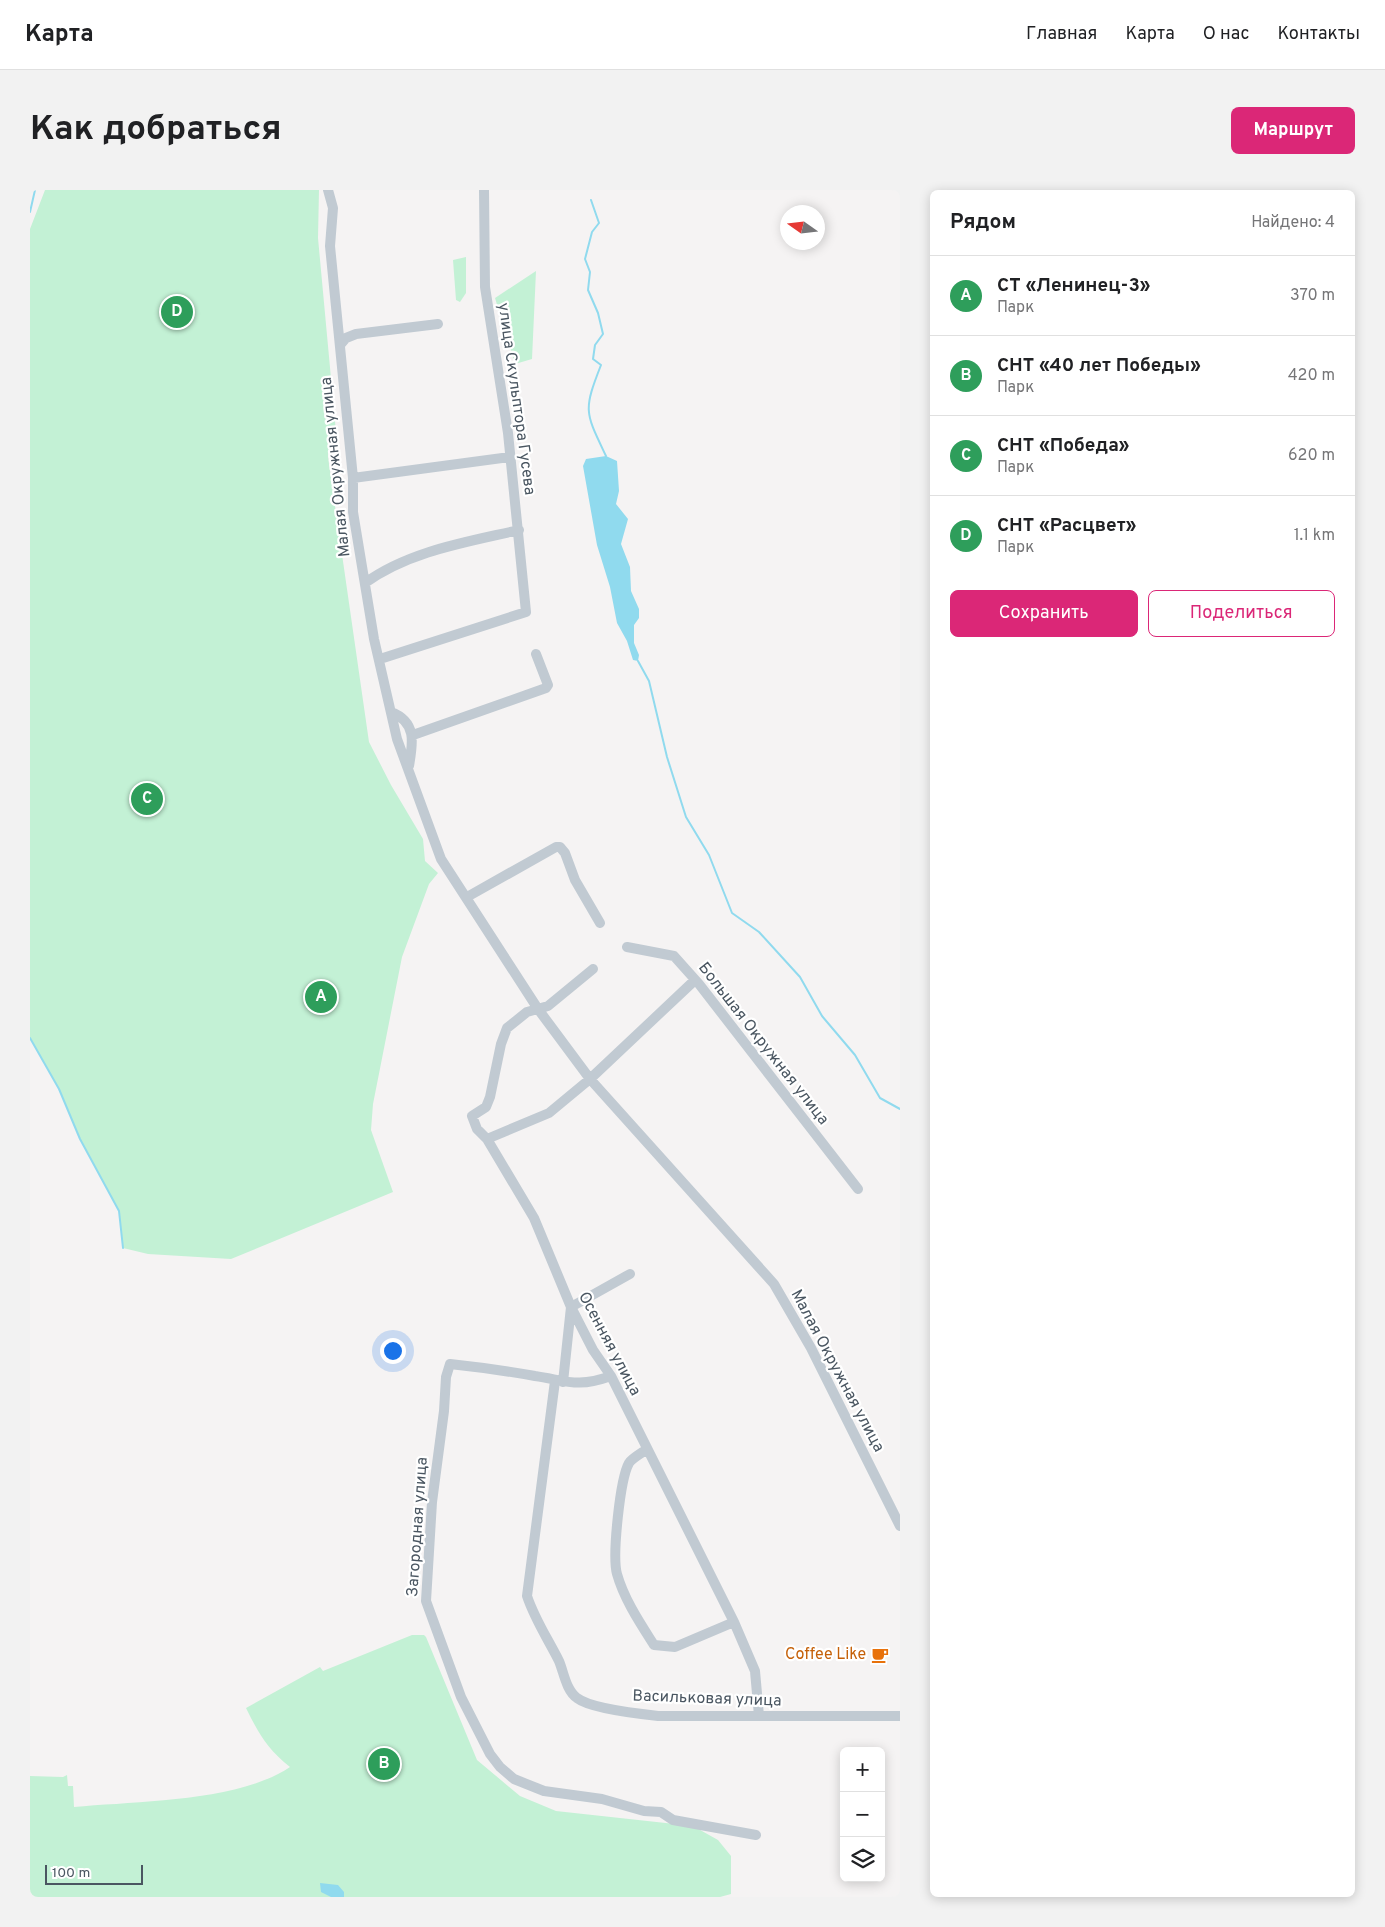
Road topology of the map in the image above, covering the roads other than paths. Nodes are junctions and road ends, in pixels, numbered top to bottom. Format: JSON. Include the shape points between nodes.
{"nodes":[{"id":1,"x":328,"y":190,"type":"edge"},
{"id":2,"x":484,"y":190,"type":"edge"},
{"id":3,"x":438,"y":324,"type":"dead end"},
{"id":4,"x":340,"y":345,"type":"junction"},
{"id":5,"x":510,"y":457,"type":"junction"},
{"id":6,"x":353,"y":478,"type":"junction"},
{"id":7,"x":518,"y":530,"type":"junction"},
{"id":8,"x":365,"y":583,"type":"junction"},
{"id":9,"x":536,"y":654,"type":"dead end"},
{"id":10,"x":380,"y":659,"type":"junction"},
{"id":11,"x":391,"y":712,"type":"junction"},
{"id":12,"x":413,"y":735,"type":"junction"},
{"id":13,"x":409,"y":767,"type":"junction"},
{"id":14,"x":467,"y":897,"type":"junction"},
{"id":15,"x":600,"y":923,"type":"dead end"},
{"id":16,"x":627,"y":947,"type":"dead end"},
{"id":17,"x":593,"y":969,"type":"dead end"},
{"id":18,"x":695,"y":980,"type":"junction"},
{"id":19,"x":538,"y":1009,"type":"junction"},
{"id":20,"x":590,"y":1079,"type":"junction"},
{"id":21,"x":488,"y":1139,"type":"junction"},
{"id":22,"x":858,"y":1189,"type":"dead end"},
{"id":23,"x":630,"y":1274,"type":"dead end"},
{"id":24,"x":571,"y":1307,"type":"junction"},
{"id":25,"x":611,"y":1376,"type":"junction"},
{"id":26,"x":559,"y":1382,"type":"junction"},
{"id":27,"x":647,"y":1449,"type":"junction"},
{"id":28,"x":900,"y":1526,"type":"edge"},
{"id":29,"x":734,"y":1622,"type":"junction"},
{"id":30,"x":758,"y":1716,"type":"junction"},
{"id":31,"x":900,"y":1716,"type":"edge"},
{"id":32,"x":756,"y":1835,"type":"dead end"}],
"edges":[{"from":1,"to":4,"type":"street","name":"Малая Окружная улица","via":[[333,208],[330,246]]},
{"from":2,"to":5,"type":"street","name":"улица Скульптора Гусева","via":[[485,287]]},
{"from":3,"to":4,"type":"street","via":[[356,334]]},
{"from":4,"to":6,"type":"street","name":"Малая Окружная улица"},
{"from":5,"to":6,"type":"street"},
{"from":5,"to":7,"type":"street","name":"улица Скульптора Гусева"},
{"from":6,"to":8,"type":"street","name":"Малая Окружная улица","via":[[353,512]]},
{"from":7,"to":8,"type":"street","via":[[430,551]]},
{"from":7,"to":10,"type":"street","name":"улица Скульптора Гусева","via":[[526,612]]},
{"from":8,"to":10,"type":"street","name":"Малая Окружная улица","via":[[367,608]]},
{"from":9,"to":12,"type":"street","via":[[548,685],[546,688]]},
{"from":10,"to":11,"type":"street","name":"Малая Окружная улица"},
{"from":11,"to":12,"type":"street","via":[[404,718]]},
{"from":11,"to":13,"type":"street","name":"Малая Окружная улица","via":[[397,739]]},
{"from":12,"to":13,"type":"street"},
{"from":13,"to":14,"type":"street","name":"Малая Окружная улица","via":[[440,859]]},
{"from":14,"to":15,"type":"street","via":[[560,847]]},
{"from":14,"to":19,"type":"street","name":"Малая Окружная улица"},
{"from":16,"to":18,"type":"street","name":"Большая Окружная улица","via":[[674,956]]},
{"from":17,"to":19,"type":"street","via":[[548,1006]]},
{"from":18,"to":20,"type":"street"},
{"from":18,"to":22,"type":"street","name":"Большая Окружная улица"},
{"from":19,"to":20,"type":"street","name":"Малая Окружная улица"},
{"from":19,"to":21,"type":"street","name":"Осенняя улица","via":[[507,1028],[490,1097],[486,1107],[472,1116],[477,1129]]},
{"from":20,"to":21,"type":"street","via":[[549,1113]]},
{"from":20,"to":28,"type":"street","name":"Малая Окружная улица","via":[[774,1284],[811,1348]]},
{"from":21,"to":24,"type":"street","name":"Осенняя улица","via":[[534,1218]]},
{"from":23,"to":24,"type":"street"},
{"from":24,"to":25,"type":"street","name":"Осенняя улица","via":[[593,1350]]},
{"from":24,"to":26,"type":"street","name":"Васильковая улица"},
{"from":25,"to":26,"type":"street","via":[[588,1383]]},
{"from":25,"to":27,"type":"street","name":"Осенняя улица"},
{"from":26,"to":30,"type":"street","name":"Васильковая улица","via":[[527,1596],[572,1694],[578,1700],[625,1712],[659,1716]]},
{"from":26,"to":32,"type":"street","name":"Загородная улица","via":[[450,1364],[432,1502],[426,1602],[461,1697],[490,1754],[514,1779],[544,1791],[602,1799],[644,1811],[661,1812],[673,1820]]},
{"from":27,"to":29,"type":"street","name":"Осенняя улица"},
{"from":27,"to":29,"type":"street","via":[[629,1462],[626,1470],[615,1561],[617,1575],[637,1618],[654,1645],[675,1647]]},
{"from":29,"to":30,"type":"street","name":"Осенняя улица","via":[[754,1671]]},
{"from":30,"to":31,"type":"street","name":"Васильковая улица"}]}
